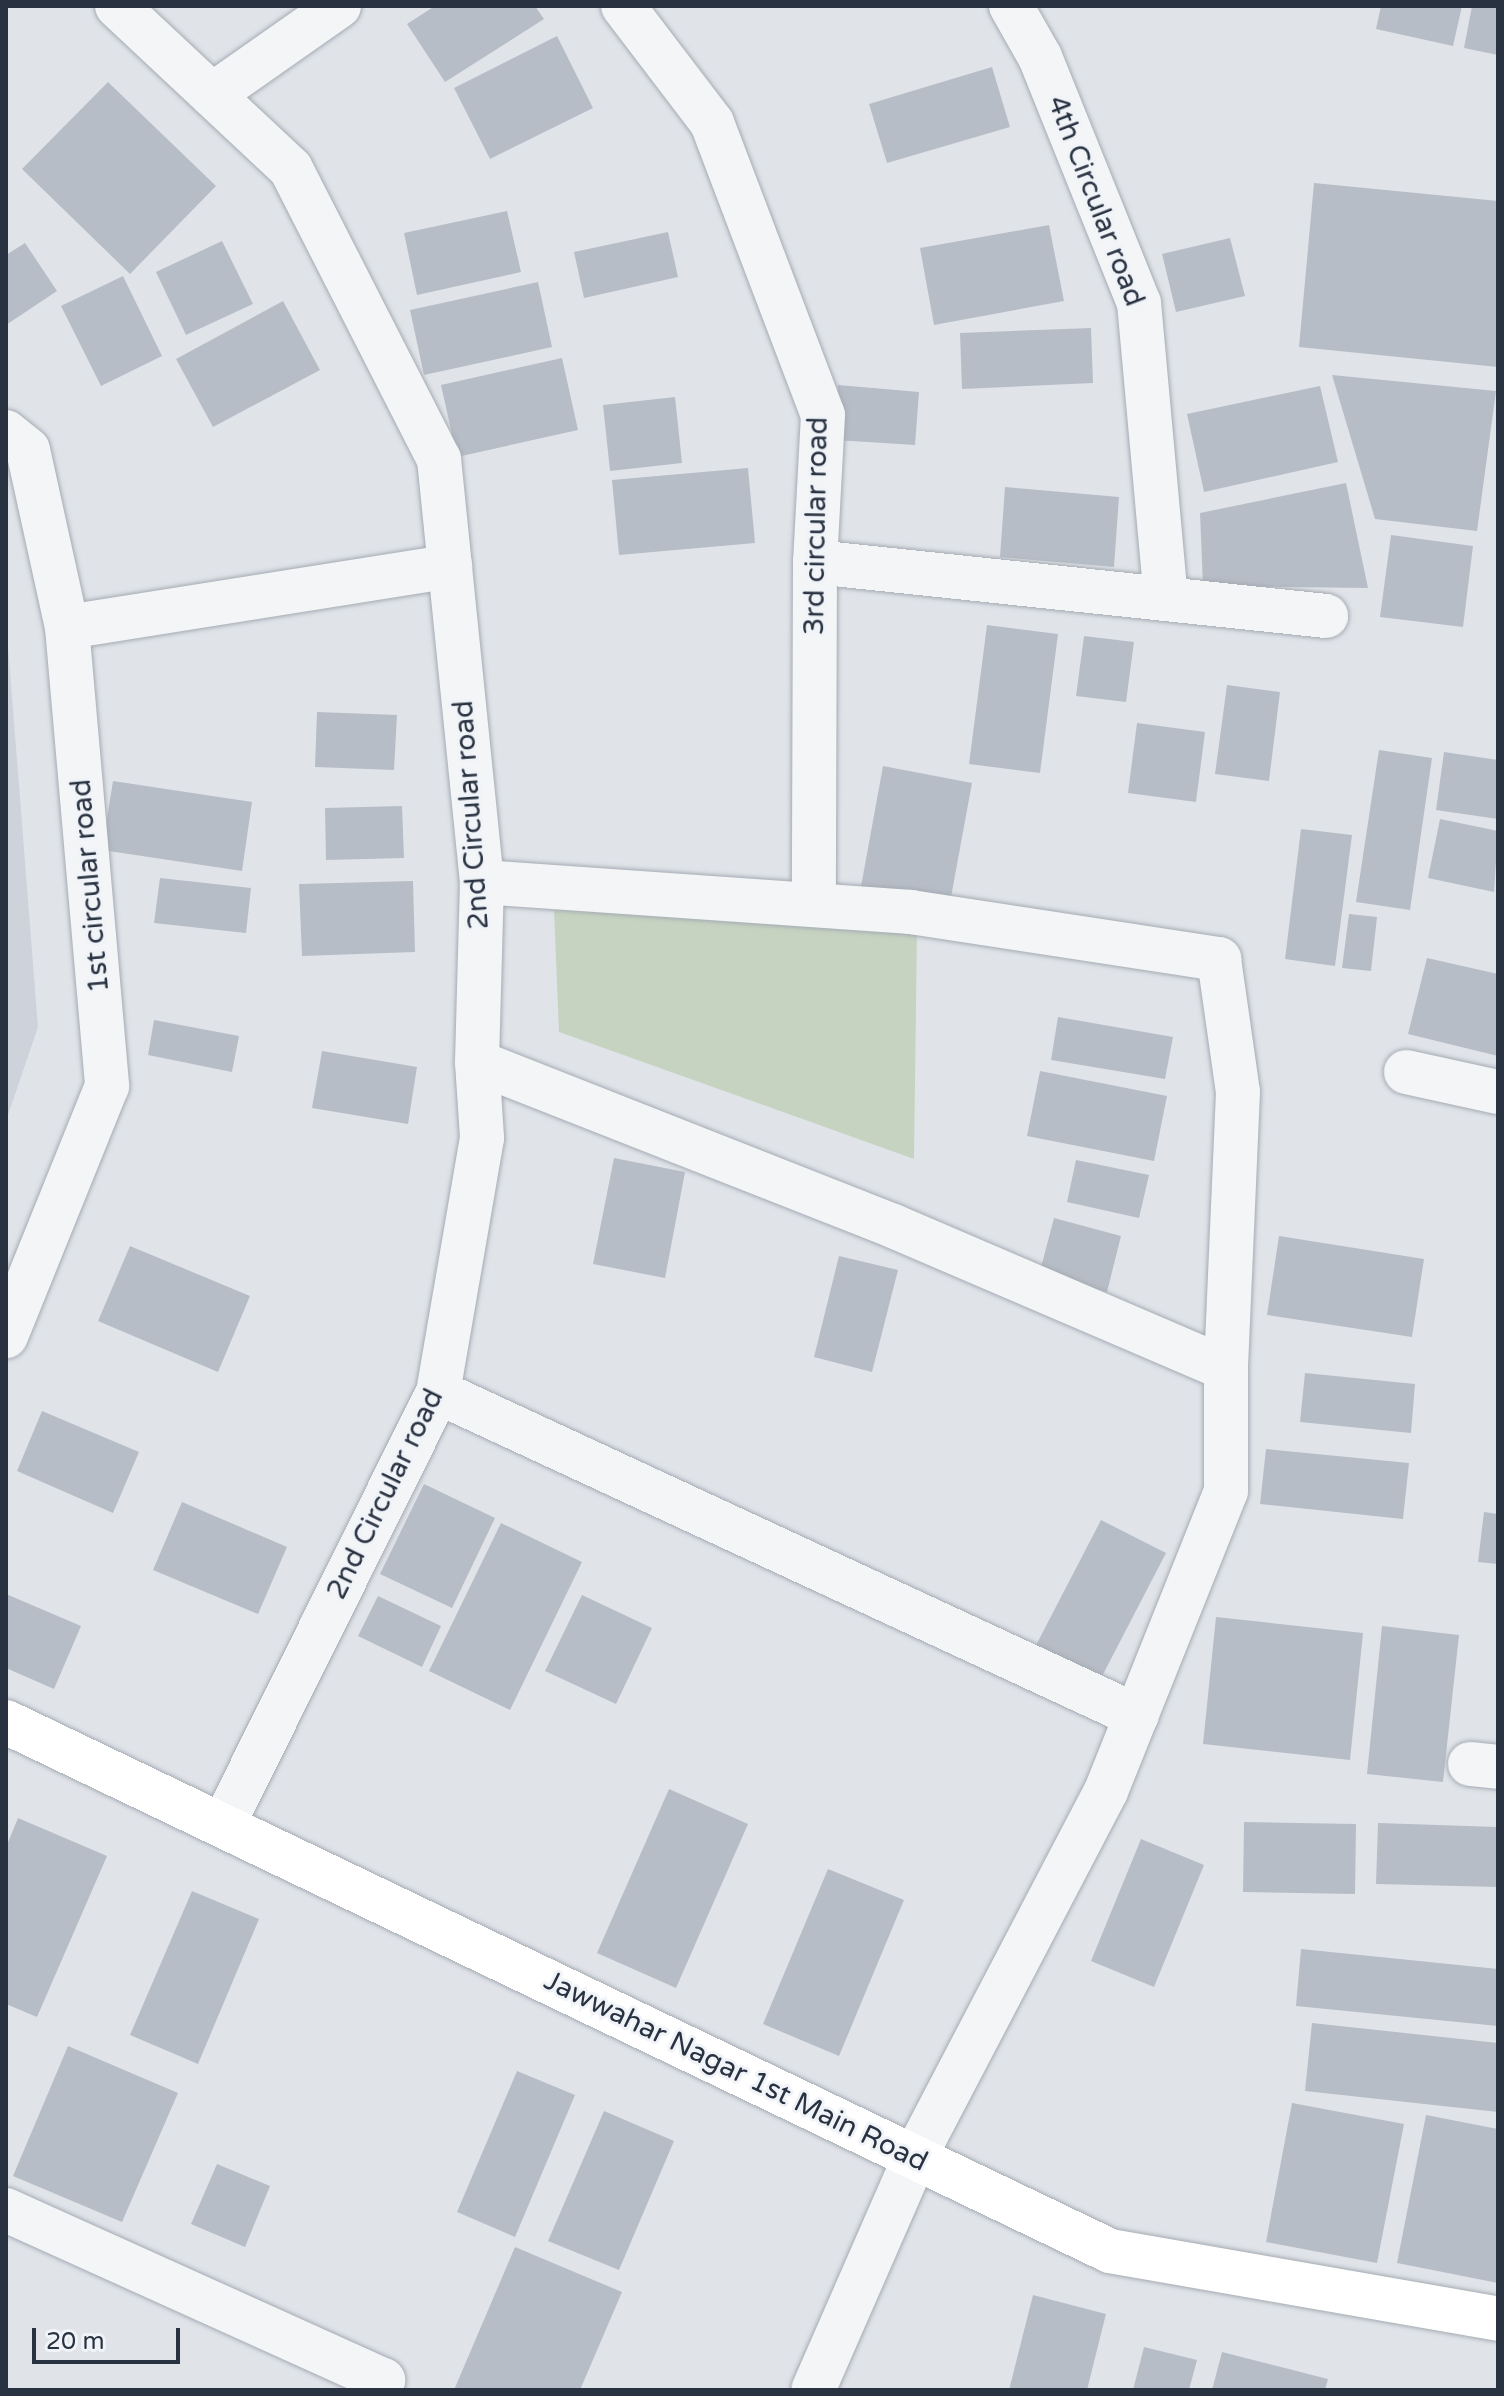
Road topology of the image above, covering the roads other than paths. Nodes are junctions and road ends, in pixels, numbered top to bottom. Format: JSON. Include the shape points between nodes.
{"nodes":[{"id":1,"x":117,"y":6,"type":"edge"},
{"id":2,"x":339,"y":6,"type":"edge"},
{"id":3,"x":623,"y":6,"type":"edge"},
{"id":4,"x":1011,"y":6,"type":"edge"},
{"id":5,"x":212,"y":95,"type":"junction"},
{"id":6,"x":6,"y":432,"type":"edge"},
{"id":7,"x":815,"y":562,"type":"junction"},
{"id":8,"x":450,"y":566,"type":"junction"},
{"id":9,"x":1166,"y":598,"type":"junction"},
{"id":10,"x":1326,"y":616,"type":"dead end"},
{"id":11,"x":67,"y":627,"type":"junction"},
{"id":12,"x":482,"y":882,"type":"junction"},
{"id":13,"x":814,"y":902,"type":"junction"},
{"id":14,"x":477,"y":1062,"type":"junction"},
{"id":15,"x":1406,"y":1072,"type":"dead end"},
{"id":16,"x":1498,"y":1092,"type":"edge"},
{"id":17,"x":20,"y":1268,"type":"edge"},
{"id":18,"x":6,"y":1336,"type":"edge"},
{"id":19,"x":1226,"y":1369,"type":"junction"},
{"id":20,"x":438,"y":1392,"type":"junction"},
{"id":21,"x":1137,"y":1716,"type":"junction"},
{"id":22,"x":6,"y":1722,"type":"edge"},
{"id":23,"x":223,"y":1826,"type":"junction"},
{"id":24,"x":915,"y":2157,"type":"junction"},
{"id":25,"x":6,"y":2210,"type":"edge"},
{"id":26,"x":1498,"y":2319,"type":"edge"},
{"id":27,"x":379,"y":2390,"type":"edge"},
{"id":28,"x":813,"y":2390,"type":"edge"}],
"edges":[{"from":1,"to":5,"type":"street","name":"2nd Circular road"},
{"from":2,"to":5,"type":"street"},
{"from":3,"to":7,"type":"street","name":"3rd circular road","via":[[712,123],[823,415]]},
{"from":4,"to":9,"type":"street","name":"4th Circular road","via":[[1040,57],[1139,303]]},
{"from":5,"to":8,"type":"street","name":"2nd Circular road","via":[[291,169],[432,445],[439,459]]},
{"from":6,"to":11,"type":"street","name":"1st circular road","via":[[28,450]]},
{"from":7,"to":9,"type":"street"},
{"from":7,"to":13,"type":"street","name":"3rd circular road"},
{"from":8,"to":11,"type":"street"},
{"from":8,"to":12,"type":"street","name":"2nd Circular road"},
{"from":9,"to":10,"type":"street"},
{"from":11,"to":17,"type":"street","name":"1st circular road","via":[[107,1086]]},
{"from":12,"to":13,"type":"street"},
{"from":12,"to":14,"type":"street","name":"2nd Circular road"},
{"from":13,"to":19,"type":"street","via":[[1219,959],[1238,1092]]},
{"from":14,"to":19,"type":"street","via":[[893,1226]]},
{"from":14,"to":20,"type":"street","name":"2nd Circular road","via":[[482,1138]]},
{"from":15,"to":16,"type":"street"},
{"from":17,"to":18,"type":"street","name":"1st circular road"},
{"from":19,"to":21,"type":"street","via":[[1226,1491]]},
{"from":20,"to":21,"type":"street"},
{"from":20,"to":23,"type":"street","name":"2nd Circular road"},
{"from":21,"to":24,"type":"street","via":[[1106,1791]]},
{"from":22,"to":23,"type":"street","name":"Jawwahar Nagar 1st Main Road"},
{"from":23,"to":24,"type":"street","name":"Jawwahar Nagar 1st Main Road"},
{"from":24,"to":26,"type":"street","name":"Jawwahar Nagar 1st Main Road","via":[[1110,2251]]},
{"from":24,"to":28,"type":"street"},
{"from":25,"to":27,"type":"street","via":[[383,2380]]}]}
